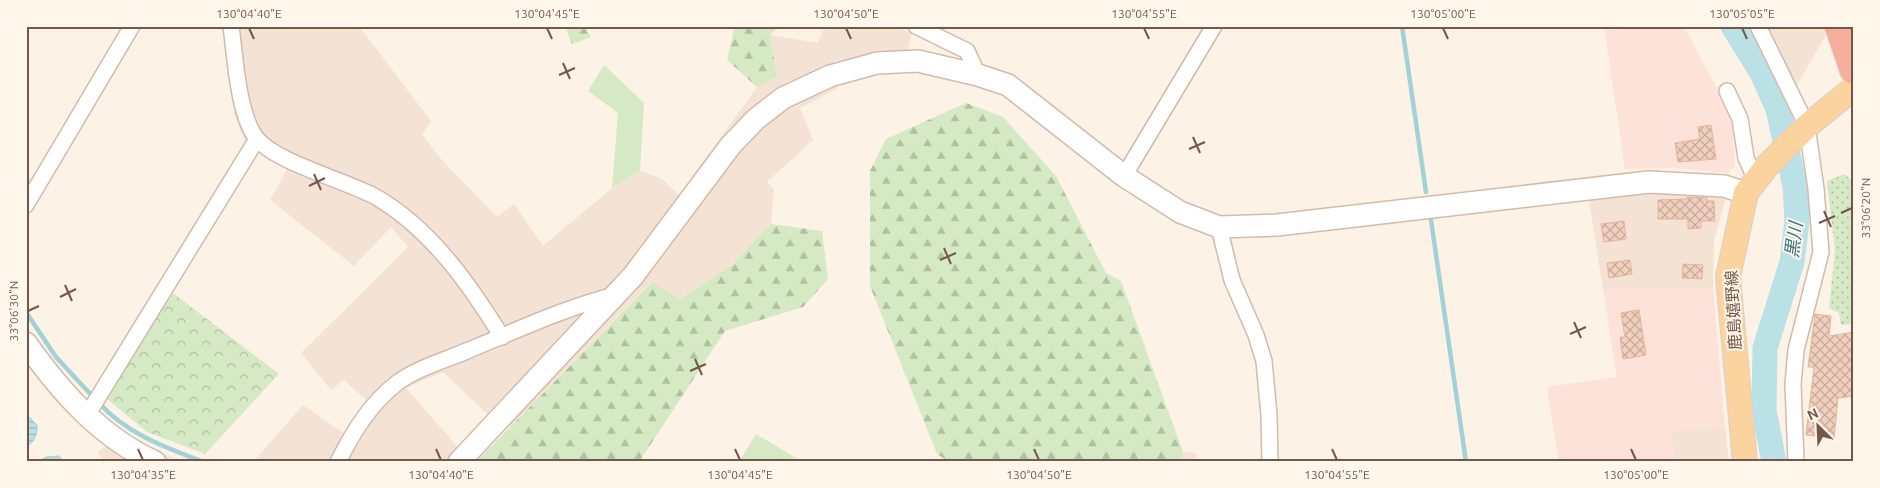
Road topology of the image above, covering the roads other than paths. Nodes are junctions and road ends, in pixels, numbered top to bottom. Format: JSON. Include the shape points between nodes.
{"nodes":[{"id":1,"x":132,"y":26,"type":"edge"},
{"id":2,"x":231,"y":26,"type":"edge"},
{"id":3,"x":916,"y":26,"type":"edge"},
{"id":4,"x":1214,"y":26,"type":"edge"},
{"id":5,"x":1758,"y":26,"type":"edge"},
{"id":6,"x":1839,"y":26,"type":"edge"},
{"id":7,"x":1854,"y":70,"type":"edge"},
{"id":8,"x":978,"y":75,"type":"junction"},
{"id":9,"x":1854,"y":88,"type":"edge"},
{"id":10,"x":1727,"y":91,"type":"dead end"},
{"id":11,"x":1803,"y":130,"type":"junction"},
{"id":12,"x":257,"y":139,"type":"junction"},
{"id":13,"x":1124,"y":176,"type":"junction"},
{"id":14,"x":1756,"y":180,"type":"junction"},
{"id":15,"x":26,"y":205,"type":"edge"},
{"id":16,"x":1219,"y":227,"type":"junction"},
{"id":17,"x":616,"y":294,"type":"junction"},
{"id":18,"x":502,"y":337,"type":"junction"},
{"id":19,"x":26,"y":343,"type":"edge"},
{"id":20,"x":86,"y":417,"type":"junction"},
{"id":21,"x":155,"y":462,"type":"edge"},
{"id":22,"x":338,"y":462,"type":"edge"},
{"id":23,"x":459,"y":462,"type":"edge"},
{"id":24,"x":1270,"y":462,"type":"edge"},
{"id":25,"x":1745,"y":462,"type":"edge"},
{"id":26,"x":1796,"y":462,"type":"edge"}],
"edges":[{"from":1,"to":15,"type":"street"},
{"from":2,"to":12,"type":"street","via":[[245,114]]},
{"from":3,"to":8,"type":"street","via":[[967,51]]},
{"from":4,"to":13,"type":"street"},
{"from":5,"to":11,"type":"street"},
{"from":6,"to":7,"type":"highway"},
{"from":8,"to":13,"type":"street","via":[[1008,85]]},
{"from":8,"to":17,"type":"street","via":[[918,61],[877,63],[830,76],[783,98],[730,145],[633,276]]},
{"from":9,"to":11,"type":"main road"},
{"from":10,"to":14,"type":"street","via":[[1740,119],[1746,158]]},
{"from":11,"to":14,"type":"main road"},
{"from":11,"to":26,"type":"street","via":[[1816,189],[1821,252],[1796,350],[1793,384]]},
{"from":12,"to":18,"type":"street","via":[[276,154],[377,198],[413,225],[453,263]]},
{"from":12,"to":20,"type":"street"},
{"from":13,"to":16,"type":"street","via":[[1180,212]]},
{"from":14,"to":16,"type":"street","via":[[1724,186],[1649,182],[1277,226]]},
{"from":14,"to":25,"type":"main road","name":"鹿島嬉野線","via":[[1728,276]]},
{"from":16,"to":24,"type":"street","via":[[1232,280],[1264,361],[1270,415]]},
{"from":17,"to":18,"type":"street","via":[[593,300]]},
{"from":17,"to":23,"type":"street"},
{"from":18,"to":22,"type":"street","via":[[398,382],[376,401],[350,437]]},
{"from":19,"to":20,"type":"street"},
{"from":20,"to":21,"type":"street"}]}
